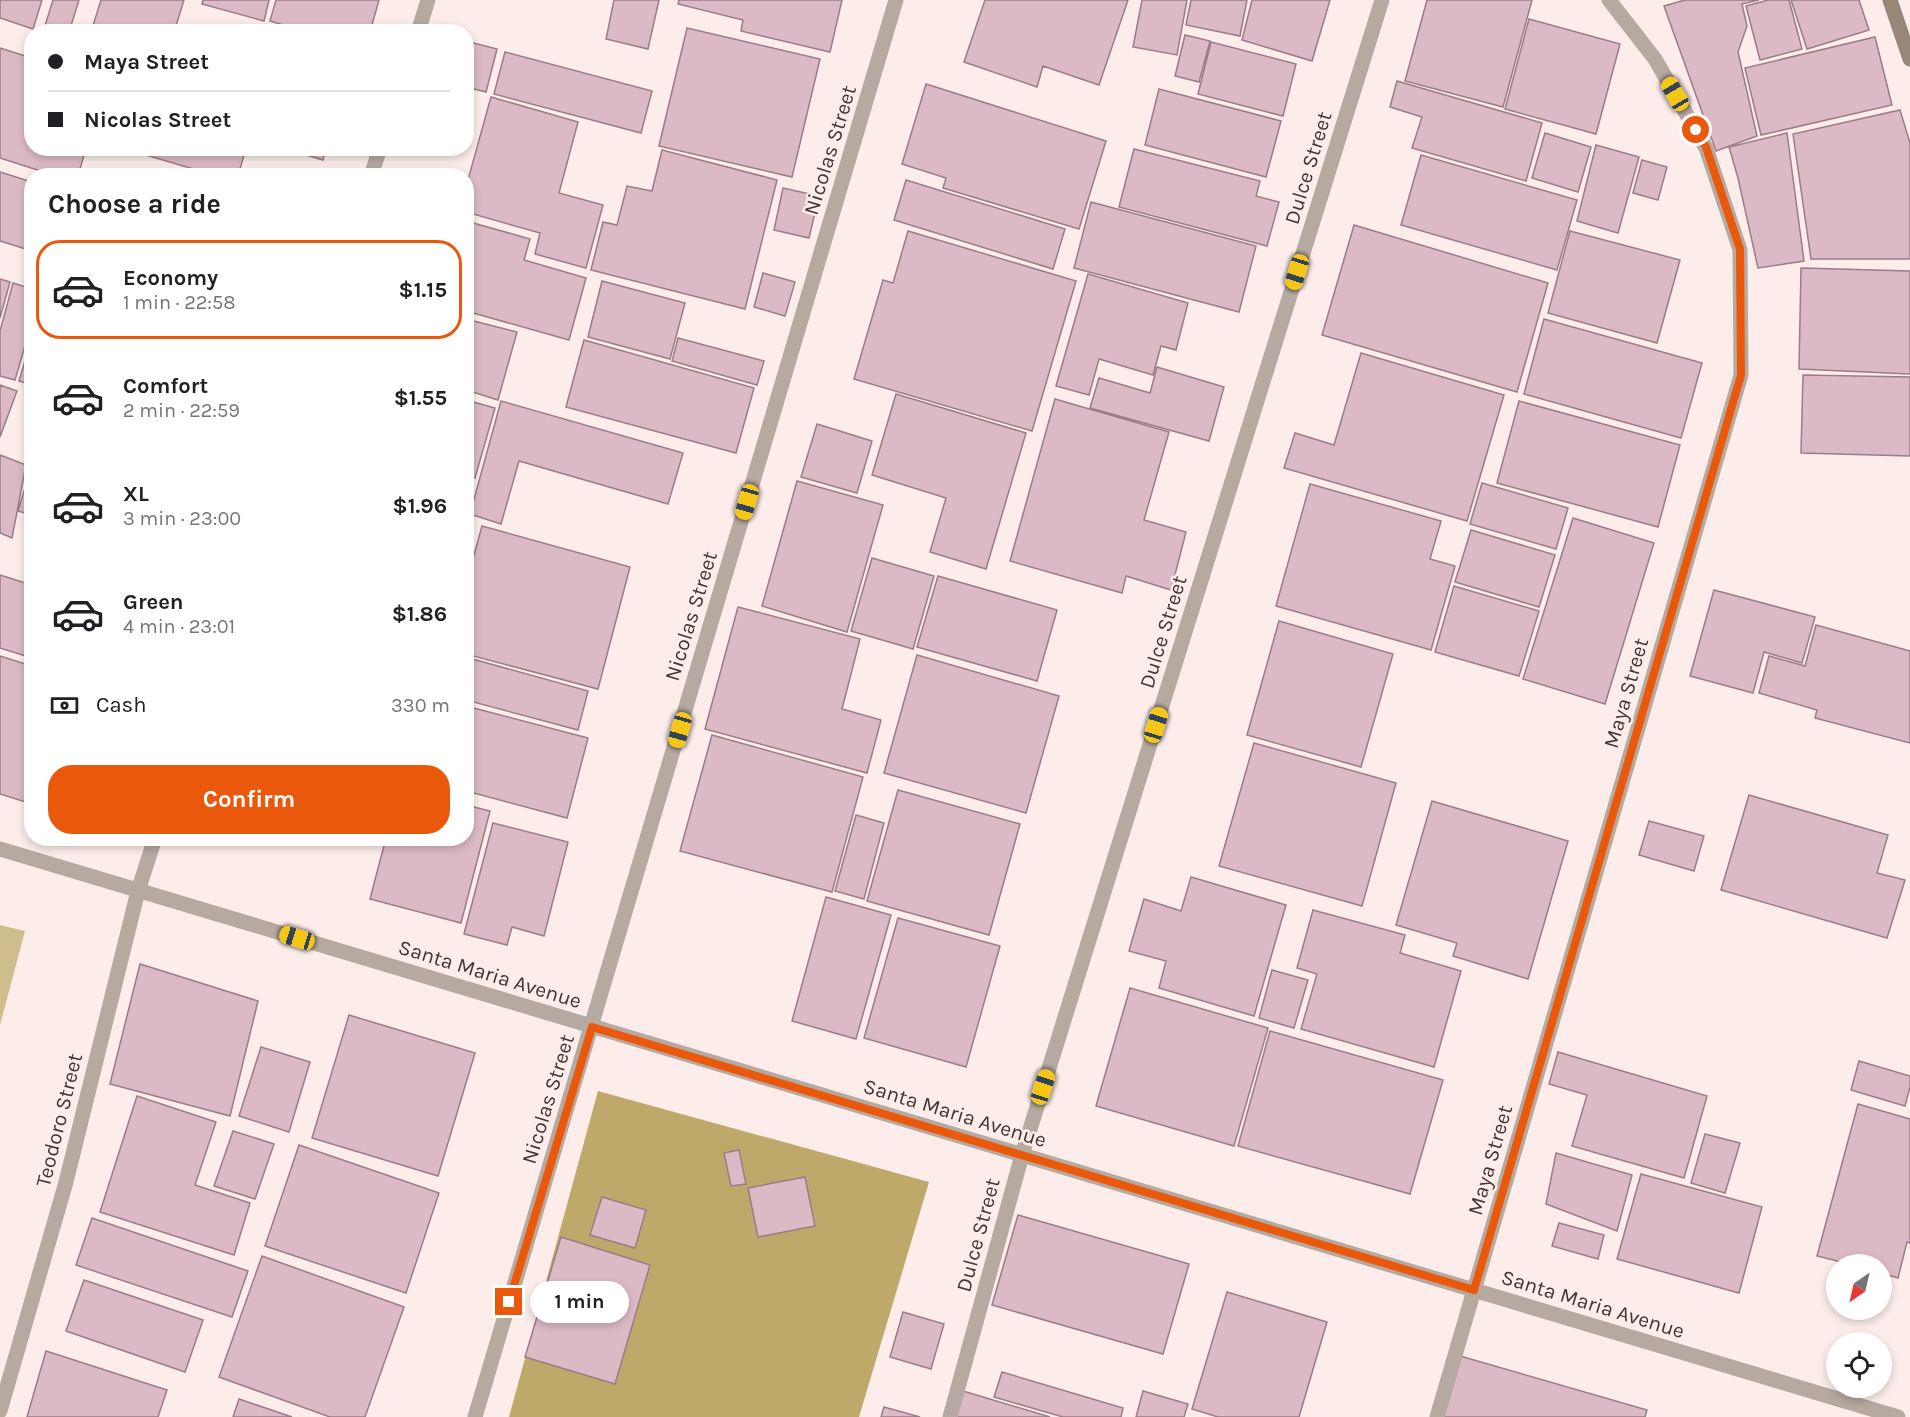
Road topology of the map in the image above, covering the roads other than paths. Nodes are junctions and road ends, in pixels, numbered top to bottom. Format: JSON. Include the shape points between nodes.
{"nodes":[{"id":1,"x":428,"y":0,"type":"edge"},
{"id":2,"x":896,"y":0,"type":"edge"},
{"id":3,"x":1382,"y":0,"type":"edge"},
{"id":4,"x":1609,"y":0,"type":"edge"},
{"id":5,"x":1890,"y":0,"type":"edge"},
{"id":6,"x":420,"y":24,"type":"edge"},
{"id":7,"x":1910,"y":59,"type":"edge"},
{"id":8,"x":152,"y":846,"type":"edge"},
{"id":9,"x":0,"y":849,"type":"edge"},
{"id":10,"x":138,"y":891,"type":"junction"},
{"id":11,"x":592,"y":1027,"type":"junction"},
{"id":12,"x":1022,"y":1155,"type":"junction"},
{"id":13,"x":1474,"y":1290,"type":"junction"},
{"id":14,"x":0,"y":1411,"type":"edge"},
{"id":15,"x":475,"y":1417,"type":"edge"},
{"id":16,"x":950,"y":1417,"type":"edge"},
{"id":17,"x":1437,"y":1417,"type":"edge"},
{"id":18,"x":1898,"y":1417,"type":"edge"}],
"edges":[{"from":1,"to":6,"type":"street"},
{"from":2,"to":11,"type":"street","name":"Nicolas Street"},
{"from":3,"to":12,"type":"street","name":"Dulce Street"},
{"from":4,"to":13,"type":"street","name":"Maya Street","via":[[1655,59],[1706,147],[1740,249],[1741,375]]},
{"from":5,"to":7,"type":"main road"},
{"from":8,"to":10,"type":"street","name":"Teodoro Street"},
{"from":9,"to":10,"type":"street","name":"Santa Maria Avenue"},
{"from":10,"to":11,"type":"street","name":"Santa Maria Avenue"},
{"from":10,"to":14,"type":"street","name":"Teodoro Street","via":[[66,1182]]},
{"from":11,"to":12,"type":"street","name":"Santa Maria Avenue"},
{"from":11,"to":15,"type":"street","name":"Nicolas Street"},
{"from":12,"to":13,"type":"street","name":"Santa Maria Avenue"},
{"from":12,"to":16,"type":"street","name":"Dulce Street"},
{"from":13,"to":17,"type":"street","name":"Maya Street"},
{"from":13,"to":18,"type":"street","name":"Santa Maria Avenue"}]}
